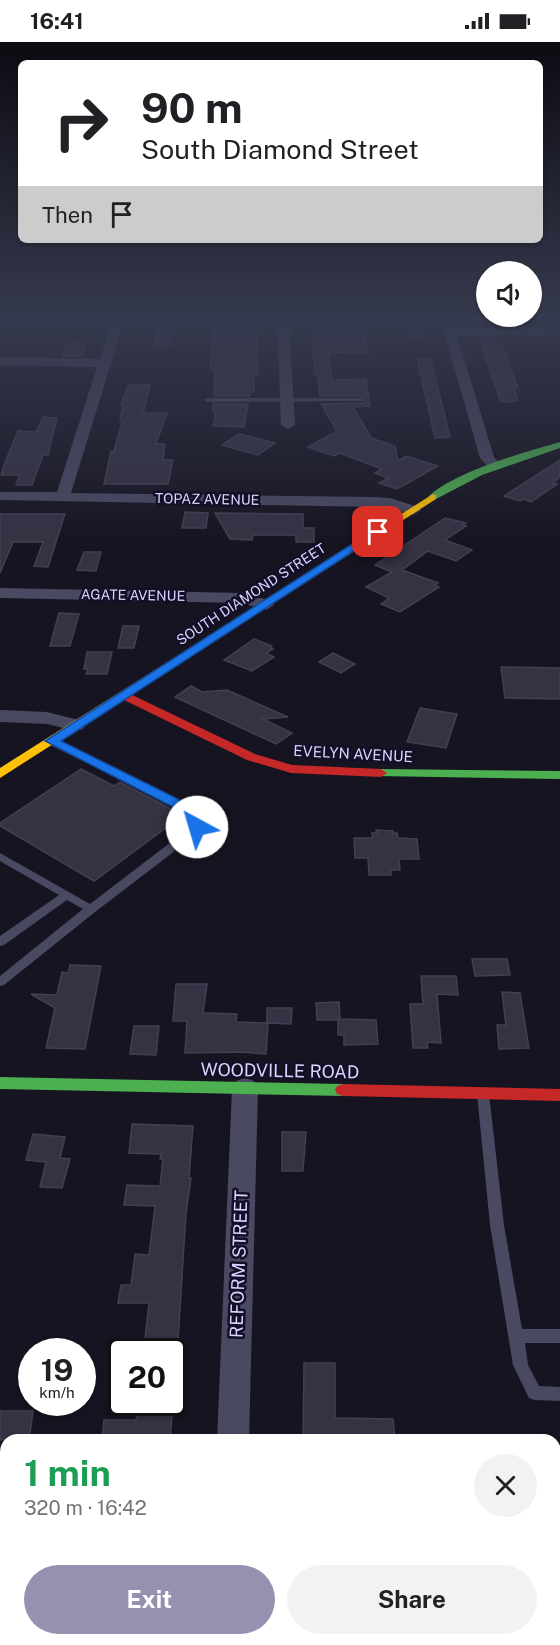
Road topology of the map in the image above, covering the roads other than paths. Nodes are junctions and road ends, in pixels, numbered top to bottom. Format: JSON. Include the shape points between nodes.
{"nodes":[{"id":1,"x":95,"y":396,"type":"edge"},
{"id":2,"x":286,"y":396,"type":"edge"},
{"id":3,"x":469,"y":396,"type":"edge"},
{"id":4,"x":286,"y":399,"type":"junction"},
{"id":5,"x":207,"y":400,"type":"dead end"},
{"id":6,"x":361,"y":400,"type":"dead end"},
{"id":7,"x":288,"y":425,"type":"dead end"},
{"id":8,"x":560,"y":445,"type":"edge"},
{"id":9,"x":495,"y":466,"type":"junction"},
{"id":10,"x":0,"y":496,"type":"edge"},
{"id":11,"x":63,"y":496,"type":"junction"},
{"id":12,"x":413,"y":510,"type":"junction"},
{"id":13,"x":0,"y":593,"type":"edge"},
{"id":14,"x":266,"y":605,"type":"junction"},
{"id":15,"x":124,"y":695,"type":"junction"},
{"id":16,"x":0,"y":716,"type":"edge"},
{"id":17,"x":76,"y":725,"type":"junction"},
{"id":18,"x":51,"y":741,"type":"junction"},
{"id":19,"x":0,"y":774,"type":"edge"},
{"id":20,"x":560,"y":775,"type":"edge"},
{"id":21,"x":0,"y":856,"type":"edge"},
{"id":22,"x":66,"y":895,"type":"junction"},
{"id":23,"x":91,"y":909,"type":"junction"},
{"id":24,"x":0,"y":942,"type":"edge"},
{"id":25,"x":0,"y":982,"type":"edge"},
{"id":26,"x":0,"y":1083,"type":"edge"},
{"id":27,"x":245,"y":1088,"type":"junction"},
{"id":28,"x":483,"y":1094,"type":"junction"},
{"id":29,"x":560,"y":1095,"type":"edge"},
{"id":30,"x":516,"y":1336,"type":"junction"},
{"id":31,"x":560,"y":1336,"type":"edge"},
{"id":32,"x":560,"y":1394,"type":"edge"},
{"id":33,"x":233,"y":1434,"type":"edge"}],
"edges":[{"from":1,"to":11,"type":"street"},
{"from":2,"to":4,"type":"street"},
{"from":3,"to":9,"type":"street","via":[[487,458]]},
{"from":4,"to":5,"type":"lane"},
{"from":4,"to":6,"type":"lane"},
{"from":4,"to":7,"type":"street"},
{"from":8,"to":9,"type":"street","name":"SOUTH DIAMOND STREET"},
{"from":9,"to":12,"type":"street","name":"SOUTH DIAMOND STREET"},
{"from":10,"to":11,"type":"street","name":"TOPAZ AVENUE"},
{"from":11,"to":12,"type":"street","name":"TOPAZ AVENUE","via":[[375,502]]},
{"from":12,"to":14,"type":"street","name":"SOUTH DIAMOND STREET"},
{"from":13,"to":14,"type":"street","name":"AGATE AVENUE","via":[[242,598]]},
{"from":14,"to":15,"type":"street","name":"SOUTH DIAMOND STREET"},
{"from":15,"to":17,"type":"street","name":"SOUTH DIAMOND STREET"},
{"from":15,"to":20,"type":"street","name":"EVELYN AVENUE","via":[[251,757],[291,769]]},
{"from":16,"to":17,"type":"street","via":[[46,718]]},
{"from":17,"to":18,"type":"street","name":"SOUTH DIAMOND STREET"},
{"from":18,"to":19,"type":"street","name":"SOUTH DIAMOND STREET"},
{"from":18,"to":23,"type":"lane","via":[[188,809],[198,818],[193,832]]},
{"from":21,"to":22,"type":"lane"},
{"from":22,"to":23,"type":"lane"},
{"from":22,"to":24,"type":"lane"},
{"from":23,"to":25,"type":"lane"},
{"from":26,"to":27,"type":"street","name":"WOODVILLE ROAD"},
{"from":27,"to":28,"type":"street","name":"WOODVILLE ROAD"},
{"from":27,"to":33,"type":"street","name":"REFORM STREET"},
{"from":28,"to":29,"type":"street","name":"WOODVILLE ROAD"},
{"from":28,"to":30,"type":"lane","via":[[497,1225]]},
{"from":30,"to":31,"type":"lane"},
{"from":30,"to":32,"type":"lane","via":[[521,1365],[534,1393]]}]}
